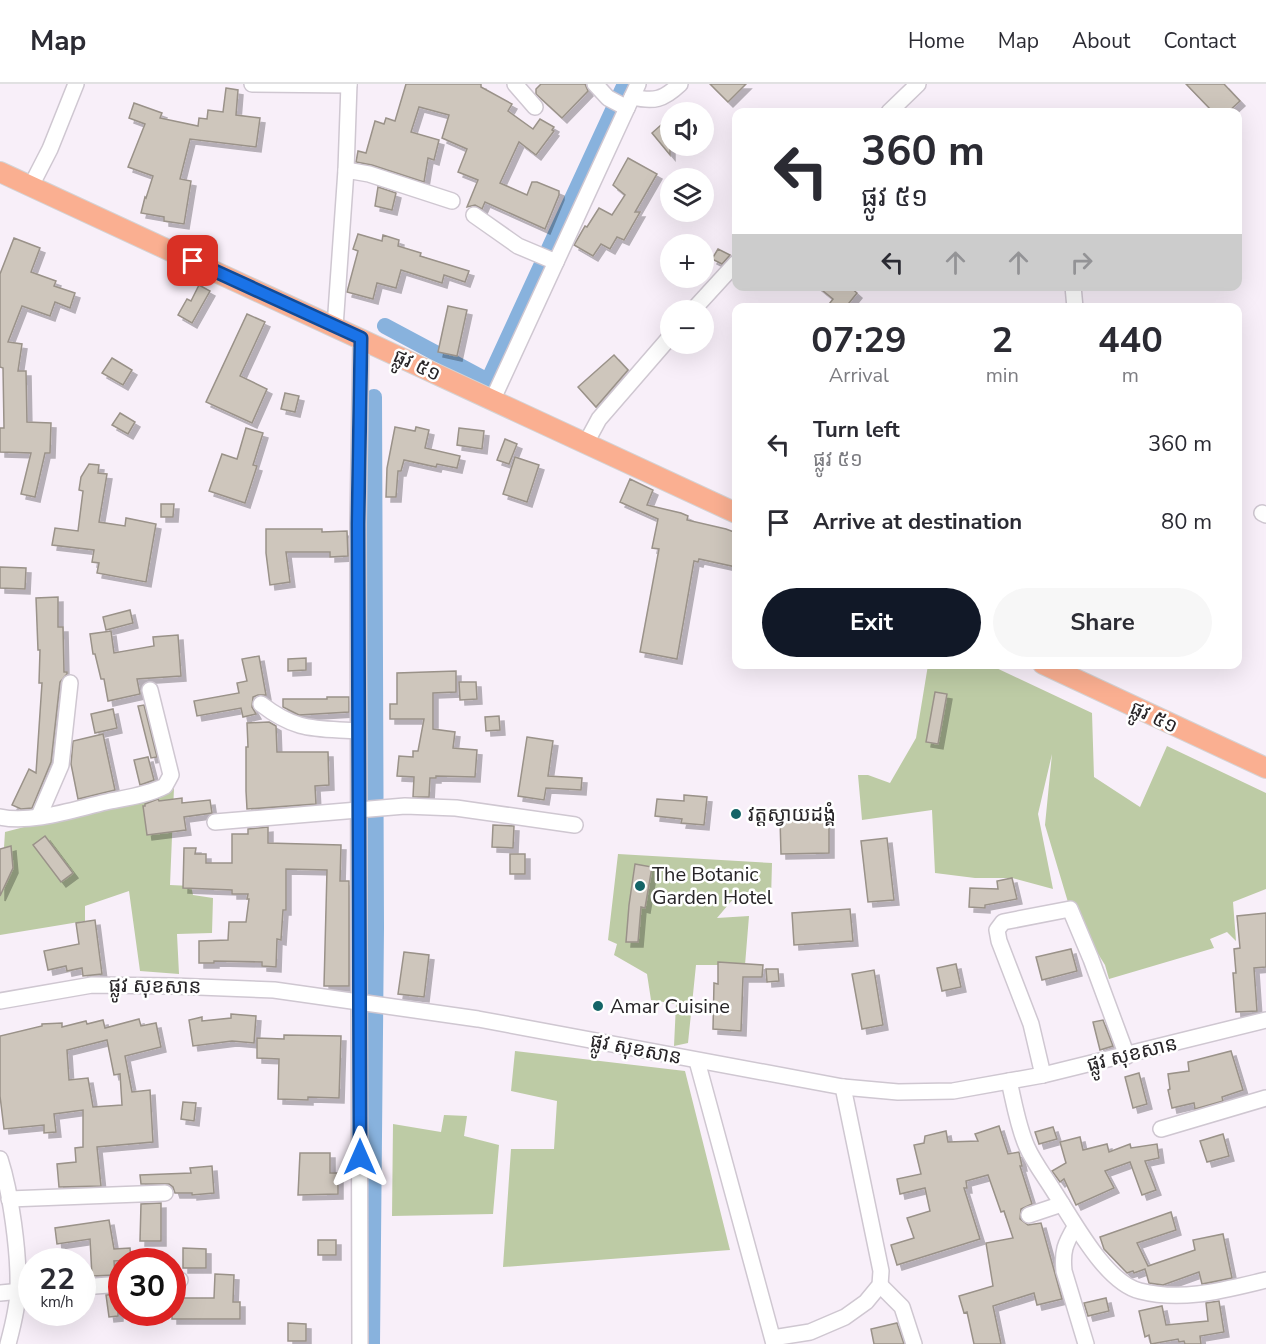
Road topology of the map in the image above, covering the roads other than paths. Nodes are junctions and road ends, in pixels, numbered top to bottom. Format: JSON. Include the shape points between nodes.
{"nodes":[{"id":1,"x":76,"y":84,"type":"edge"},
{"id":2,"x":253,"y":84,"type":"edge"},
{"id":3,"x":349,"y":84,"type":"edge"},
{"id":4,"x":515,"y":84,"type":"edge"},
{"id":5,"x":595,"y":84,"type":"edge"},
{"id":6,"x":680,"y":84,"type":"edge"},
{"id":7,"x":918,"y":84,"type":"edge"},
{"id":8,"x":625,"y":98,"type":"edge"},
{"id":9,"x":535,"y":107,"type":"dead end"},
{"id":10,"x":893,"y":108,"type":"edge"},
{"id":11,"x":346,"y":170,"type":"junction"},
{"id":12,"x":0,"y":172,"type":"edge"},
{"id":13,"x":31,"y":186,"type":"junction"},
{"id":14,"x":452,"y":201,"type":"dead end"},
{"id":15,"x":474,"y":215,"type":"dead end"},
{"id":16,"x":548,"y":259,"type":"junction"},
{"id":17,"x":732,"y":267,"type":"edge"},
{"id":18,"x":702,"y":300,"type":"edge"},
{"id":19,"x":336,"y":327,"type":"junction"},
{"id":20,"x":361,"y":338,"type":"junction"},
{"id":21,"x":660,"y":349,"type":"edge"},
{"id":22,"x":492,"y":401,"type":"junction"},
{"id":23,"x":586,"y":443,"type":"junction"},
{"id":24,"x":732,"y":511,"type":"edge"},
{"id":25,"x":1057,"y":669,"type":"edge"},
{"id":26,"x":70,"y":683,"type":"dead end"},
{"id":27,"x":150,"y":690,"type":"dead end"},
{"id":28,"x":261,"y":704,"type":"dead end"},
{"id":29,"x":358,"y":732,"type":"junction"},
{"id":30,"x":1266,"y":768,"type":"edge"},
{"id":31,"x":362,"y":809,"type":"junction"},
{"id":32,"x":39,"y":816,"type":"junction"},
{"id":33,"x":0,"y":817,"type":"edge"},
{"id":34,"x":215,"y":822,"type":"dead end"},
{"id":35,"x":574,"y":825,"type":"dead end"},
{"id":36,"x":0,"y":1001,"type":"edge"},
{"id":37,"x":362,"y":1002,"type":"junction"},
{"id":38,"x":1266,"y":1020,"type":"edge"},
{"id":39,"x":1127,"y":1056,"type":"junction"},
{"id":40,"x":697,"y":1061,"type":"junction"},
{"id":41,"x":1043,"y":1074,"type":"junction"},
{"id":42,"x":1009,"y":1081,"type":"junction"},
{"id":43,"x":843,"y":1087,"type":"junction"},
{"id":44,"x":1266,"y":1098,"type":"edge"},
{"id":45,"x":1161,"y":1129,"type":"dead end"},
{"id":46,"x":0,"y":1159,"type":"edge"},
{"id":47,"x":165,"y":1193,"type":"dead end"},
{"id":48,"x":9,"y":1199,"type":"junction"},
{"id":49,"x":1062,"y":1204,"type":"junction"},
{"id":50,"x":1029,"y":1215,"type":"dead end"},
{"id":51,"x":1075,"y":1227,"type":"junction"},
{"id":52,"x":18,"y":1250,"type":"edge"},
{"id":53,"x":1266,"y":1280,"type":"edge"},
{"id":54,"x":880,"y":1285,"type":"junction"},
{"id":55,"x":18,"y":1291,"type":"edge"},
{"id":56,"x":0,"y":1293,"type":"edge"},
{"id":57,"x":18,"y":1312,"type":"edge"},
{"id":58,"x":774,"y":1341,"type":"edge"},
{"id":59,"x":8,"y":1344,"type":"edge"},
{"id":60,"x":360,"y":1344,"type":"edge"},
{"id":61,"x":914,"y":1344,"type":"edge"},
{"id":62,"x":1086,"y":1344,"type":"edge"}],
"edges":[{"from":1,"to":13,"type":"street"},
{"from":2,"to":3,"type":"street"},
{"from":3,"to":11,"type":"street"},
{"from":4,"to":9,"type":"street"},
{"from":5,"to":8,"type":"street"},
{"from":6,"to":8,"type":"street","via":[[663,98]]},
{"from":7,"to":10,"type":"street"},
{"from":8,"to":16,"type":"street"},
{"from":11,"to":14,"type":"street"},
{"from":11,"to":19,"type":"street"},
{"from":12,"to":13,"type":"main road","name":"ផ្លូវ ៥១"},
{"from":13,"to":19,"type":"main road","name":"ផ្លូវ ៥១"},
{"from":15,"to":16,"type":"street","via":[[508,240]]},
{"from":16,"to":22,"type":"street"},
{"from":17,"to":18,"type":"street"},
{"from":19,"to":20,"type":"main road","name":"ផ្លូវ ៥១"},
{"from":20,"to":22,"type":"main road","name":"ផ្លូវ ៥១"},
{"from":20,"to":29,"type":"street"},
{"from":21,"to":23,"type":"street","via":[[599,419]]},
{"from":22,"to":23,"type":"main road","name":"ផ្លូវ ៥១"},
{"from":23,"to":24,"type":"main road","name":"ផ្លូវ ៥១"},
{"from":25,"to":30,"type":"main road","name":"ផ្លូវ ៥១"},
{"from":26,"to":32,"type":"street","via":[[62,765]]},
{"from":27,"to":32,"type":"street","via":[[171,775],[165,786]]},
{"from":28,"to":29,"type":"street","via":[[294,725]]},
{"from":29,"to":31,"type":"street"},
{"from":31,"to":34,"type":"street"},
{"from":31,"to":35,"type":"street","via":[[456,808]]},
{"from":31,"to":37,"type":"street"},
{"from":32,"to":33,"type":"street"},
{"from":36,"to":37,"type":"street","name":"ផ្លូវ សុខសាន","via":[[93,985],[116,985],[274,990]]},
{"from":37,"to":40,"type":"street","name":"ផ្លូវ សុខសាន","via":[[478,1019]]},
{"from":37,"to":60,"type":"street"},
{"from":38,"to":39,"type":"street","name":"ផ្លូវ សុខសាន"},
{"from":39,"to":41,"type":"street","name":"ផ្លូវ សុខសាន"},
{"from":39,"to":41,"type":"street","via":[[1070,909],[1003,922],[997,930],[999,941],[1031,1024]]},
{"from":40,"to":43,"type":"street","name":"ផ្លូវ សុខសាន"},
{"from":40,"to":58,"type":"street"},
{"from":41,"to":42,"type":"street","name":"ផ្លូវ សុខសាន"},
{"from":42,"to":43,"type":"street","name":"ផ្លូវ សុខសាន","via":[[953,1091]]},
{"from":42,"to":49,"type":"street","via":[[1026,1145]]},
{"from":43,"to":54,"type":"street","via":[[881,1271]]},
{"from":44,"to":45,"type":"street"},
{"from":46,"to":48,"type":"street"},
{"from":47,"to":48,"type":"street"},
{"from":48,"to":52,"type":"street"},
{"from":49,"to":50,"type":"street"},
{"from":49,"to":51,"type":"street"},
{"from":51,"to":53,"type":"street","via":[[1121,1282],[1140,1291],[1193,1296]]},
{"from":51,"to":62,"type":"street","via":[[1065,1244],[1064,1271]]},
{"from":54,"to":58,"type":"street","via":[[866,1302],[845,1317],[810,1332]]},
{"from":54,"to":61,"type":"street","via":[[902,1307]]},
{"from":55,"to":56,"type":"street"},
{"from":57,"to":59,"type":"street"}]}
